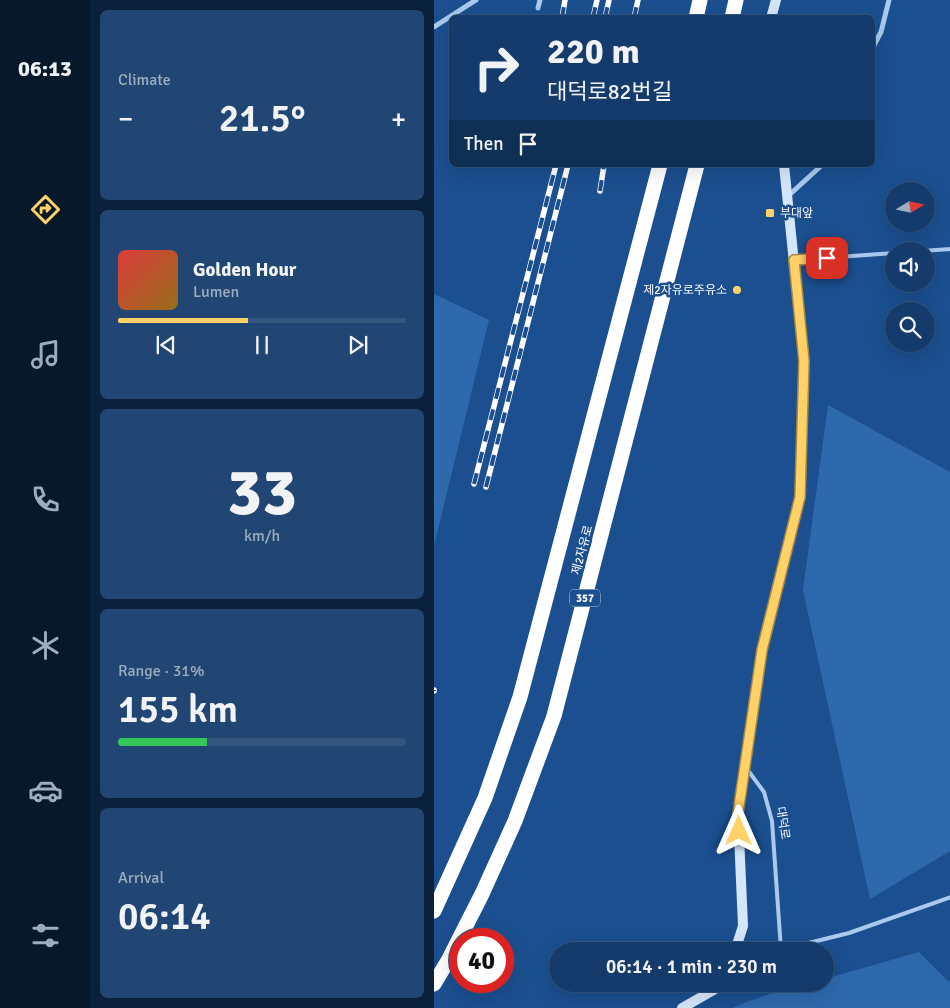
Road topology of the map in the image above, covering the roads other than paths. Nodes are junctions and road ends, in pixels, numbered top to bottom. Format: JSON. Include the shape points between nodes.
{"nodes":[{"id":1,"x":476,"y":0,"type":"edge"},
{"id":2,"x":540,"y":0,"type":"edge"},
{"id":3,"x":700,"y":0,"type":"edge"},
{"id":4,"x":736,"y":0,"type":"edge"},
{"id":5,"x":776,"y":0,"type":"edge"},
{"id":6,"x":889,"y":0,"type":"edge"},
{"id":7,"x":538,"y":8,"type":"dead end"},
{"id":8,"x":453,"y":15,"type":"edge"},
{"id":9,"x":697,"y":15,"type":"edge"},
{"id":10,"x":733,"y":15,"type":"edge"},
{"id":11,"x":772,"y":15,"type":"edge"},
{"id":12,"x":449,"y":17,"type":"edge"},
{"id":13,"x":434,"y":27,"type":"edge"},
{"id":14,"x":875,"y":44,"type":"edge"},
{"id":15,"x":659,"y":167,"type":"edge"},
{"id":16,"x":697,"y":167,"type":"edge"},
{"id":17,"x":784,"y":167,"type":"edge"},
{"id":18,"x":820,"y":167,"type":"edge"},
{"id":19,"x":787,"y":197,"type":"junction"},
{"id":20,"x":950,"y":249,"type":"edge"},
{"id":21,"x":935,"y":250,"type":"edge"},
{"id":22,"x":885,"y":254,"type":"edge"},
{"id":23,"x":794,"y":260,"type":"junction"},
{"id":24,"x":745,"y":766,"type":"junction"},
{"id":25,"x":950,"y":897,"type":"edge"},
{"id":26,"x":434,"y":911,"type":"edge"},
{"id":27,"x":738,"y":942,"type":"edge"},
{"id":28,"x":778,"y":942,"type":"edge"},
{"id":29,"x":816,"y":942,"type":"edge"},
{"id":30,"x":434,"y":984,"type":"edge"},
{"id":31,"x":710,"y":992,"type":"edge"},
{"id":32,"x":682,"y":1008,"type":"edge"}],
"edges":[{"from":1,"to":8,"type":"street"},
{"from":2,"to":7,"type":"street"},
{"from":3,"to":9,"type":"highway"},
{"from":4,"to":10,"type":"highway"},
{"from":5,"to":11,"type":"street"},
{"from":6,"to":14,"type":"street"},
{"from":12,"to":13,"type":"street"},
{"from":15,"to":26,"type":"highway","name":"제2자유로","via":[[520,697],[485,798]]},
{"from":16,"to":30,"type":"highway","name":"제2자유로","number":"357","via":[[554,716],[515,821],[478,902]]},
{"from":17,"to":19,"type":"street"},
{"from":18,"to":19,"type":"street"},
{"from":19,"to":23,"type":"street"},
{"from":20,"to":21,"type":"lane"},
{"from":22,"to":23,"type":"lane"},
{"from":23,"to":24,"type":"street","via":[[804,361],[800,497],[762,650]]},
{"from":24,"to":27,"type":"street","via":[[738,813],[743,926]]},
{"from":24,"to":28,"type":"lane","name":"대덕로","via":[[764,792],[772,821]]},
{"from":25,"to":29,"type":"lane","name":"대덕로","via":[[849,934]]},
{"from":31,"to":32,"type":"street"}]}
